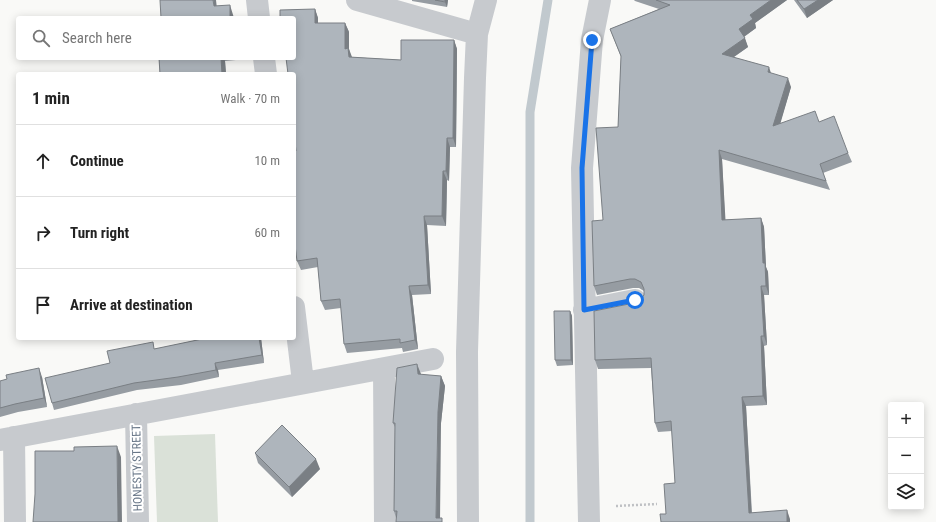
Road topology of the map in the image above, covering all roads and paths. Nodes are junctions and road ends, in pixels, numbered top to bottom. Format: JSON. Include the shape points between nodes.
{"nodes":[{"id":1,"x":256,"y":0,"type":"edge"},
{"id":2,"x":357,"y":0,"type":"edge"},
{"id":3,"x":486,"y":0,"type":"edge"},
{"id":4,"x":600,"y":0,"type":"edge"},
{"id":5,"x":259,"y":16,"type":"edge"},
{"id":6,"x":477,"y":34,"type":"junction"},
{"id":7,"x":264,"y":60,"type":"edge"},
{"id":8,"x":266,"y":72,"type":"edge"},
{"id":9,"x":635,"y":300,"type":"dead end"},
{"id":10,"x":584,"y":310,"type":"junction"},
{"id":11,"x":296,"y":324,"type":"edge"},
{"id":12,"x":433,"y":358,"type":"dead end"},
{"id":13,"x":384,"y":369,"type":"junction"},
{"id":14,"x":303,"y":382,"type":"junction"},
{"id":15,"x":136,"y":414,"type":"junction"},
{"id":16,"x":7,"y":438,"type":"edge"},
{"id":17,"x":657,"y":504,"type":"dead end"},
{"id":18,"x":589,"y":514,"type":"edge"},
{"id":19,"x":15,"y":522,"type":"edge"},
{"id":20,"x":138,"y":522,"type":"edge"},
{"id":21,"x":385,"y":522,"type":"edge"},
{"id":22,"x":468,"y":522,"type":"edge"}],
"edges":[{"from":1,"to":5,"type":"street"},
{"from":2,"to":6,"type":"street"},
{"from":3,"to":6,"type":"street"},
{"from":4,"to":10,"type":"street","via":[[592,40],[582,168]]},
{"from":6,"to":22,"type":"street","via":[[467,352]]},
{"from":7,"to":8,"type":"street"},
{"from":9,"to":10,"type":"street"},
{"from":10,"to":18,"type":"street"},
{"from":11,"to":14,"type":"street"},
{"from":12,"to":13,"type":"street"},
{"from":13,"to":14,"type":"street"},
{"from":13,"to":21,"type":"street"},
{"from":14,"to":15,"type":"street"},
{"from":15,"to":16,"type":"street"},
{"from":15,"to":20,"type":"street","name":"HONESTY STREET"},
{"from":16,"to":19,"type":"street"},
{"from":17,"to":18,"type":"path"}]}
